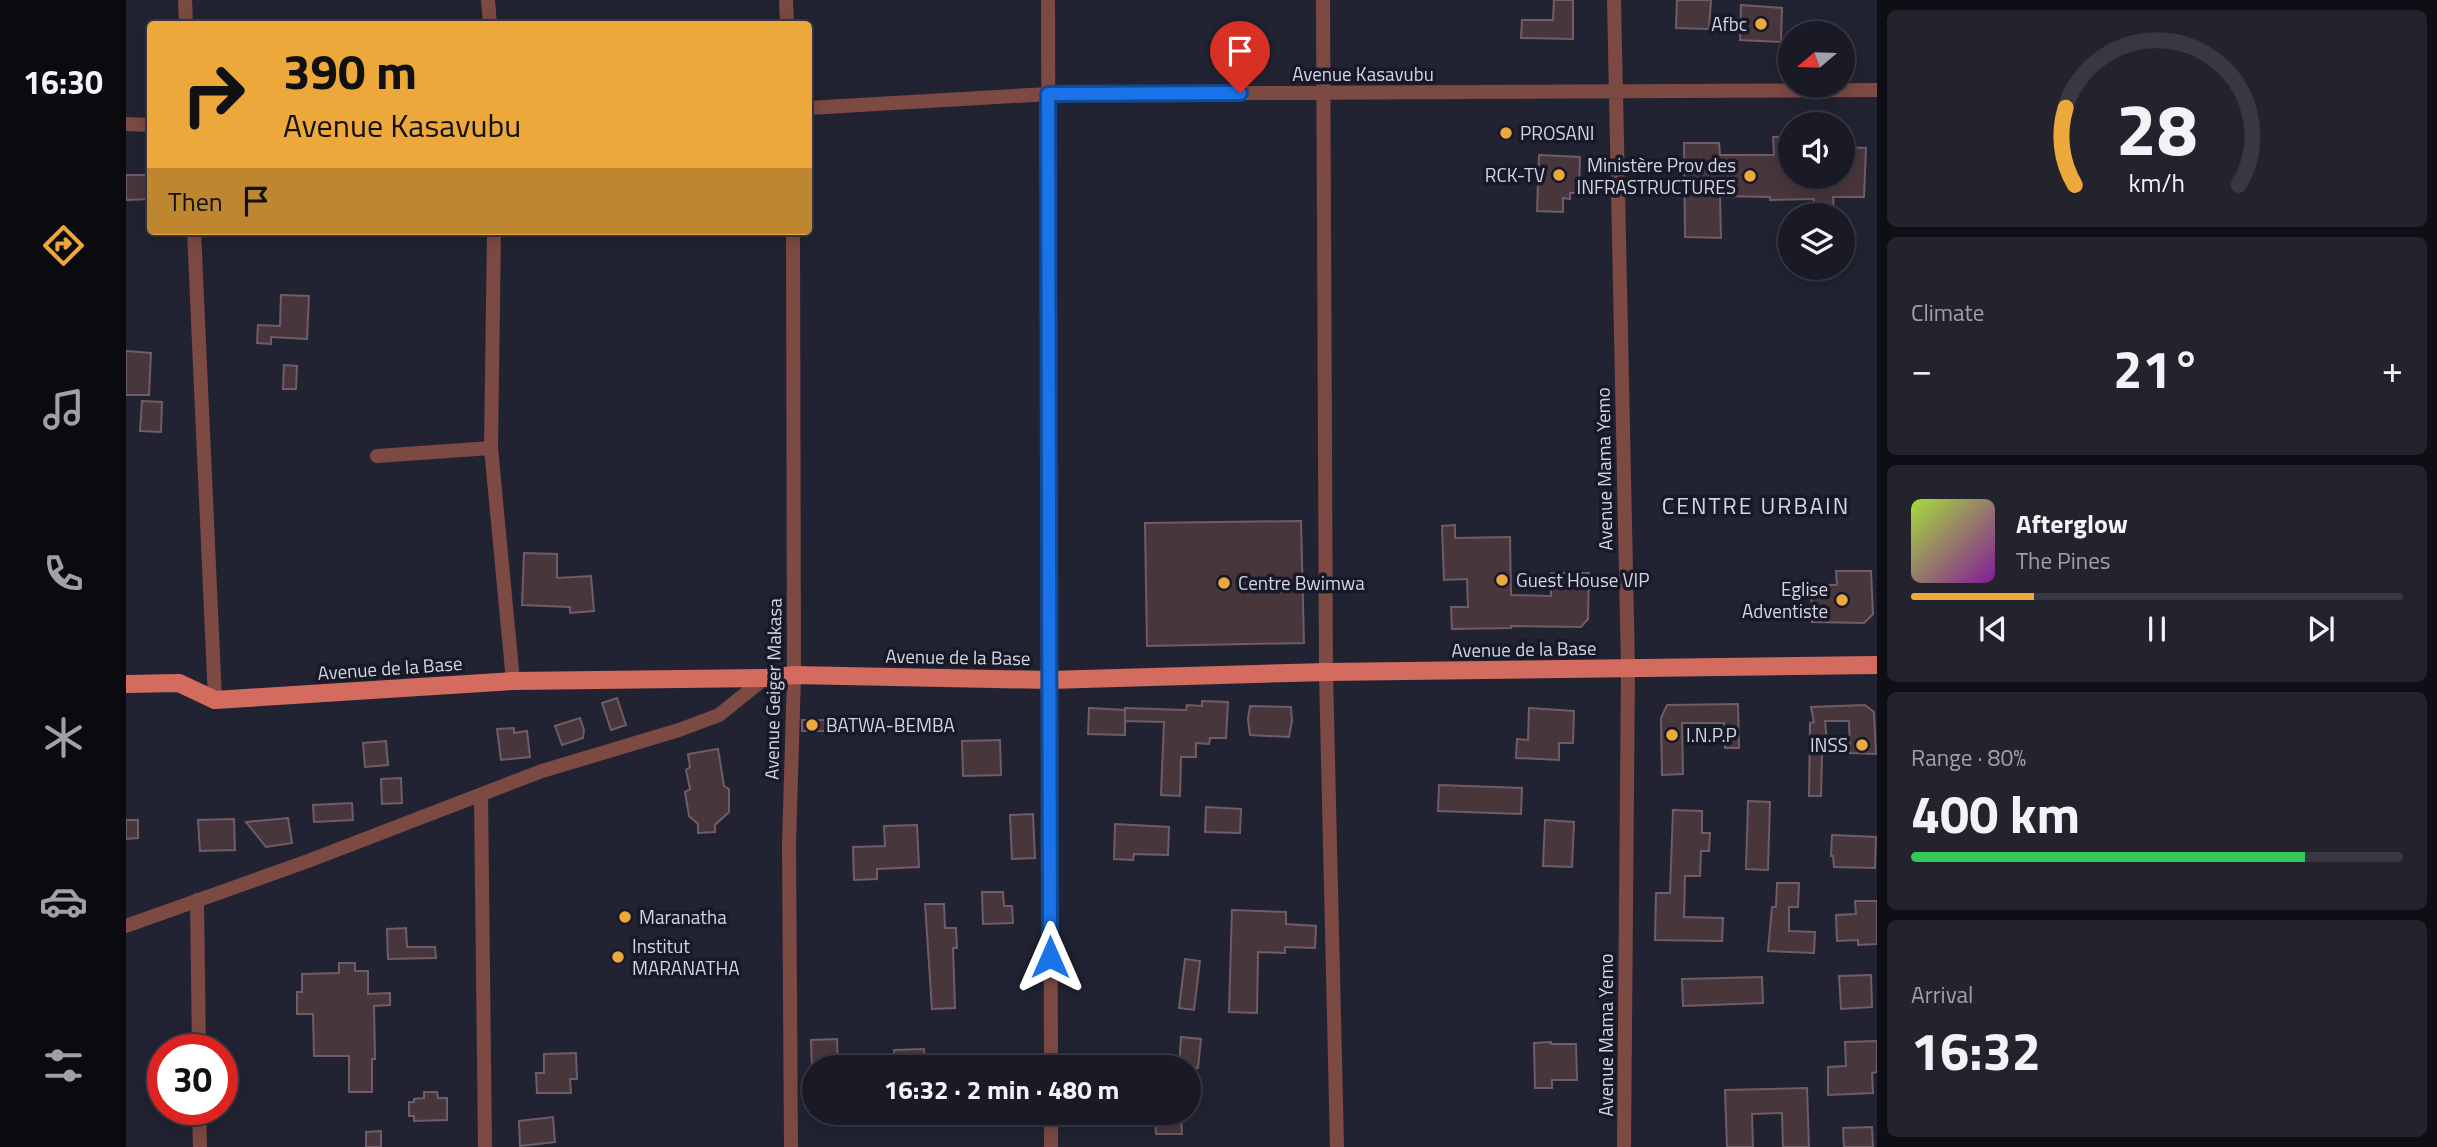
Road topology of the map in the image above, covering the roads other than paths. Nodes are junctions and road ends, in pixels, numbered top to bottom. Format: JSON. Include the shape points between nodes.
{"nodes":[{"id":1,"x":185,"y":0,"type":"edge"},
{"id":2,"x":488,"y":0,"type":"edge"},
{"id":3,"x":786,"y":0,"type":"edge"},
{"id":4,"x":1048,"y":0,"type":"edge"},
{"id":5,"x":1323,"y":0,"type":"edge"},
{"id":6,"x":1614,"y":0,"type":"edge"},
{"id":7,"x":186,"y":21,"type":"edge"},
{"id":8,"x":490,"y":21,"type":"edge"},
{"id":9,"x":787,"y":21,"type":"edge"},
{"id":10,"x":1877,"y":90,"type":"edge"},
{"id":11,"x":1615,"y":92,"type":"junction"},
{"id":12,"x":1322,"y":93,"type":"junction"},
{"id":13,"x":1048,"y":94,"type":"junction"},
{"id":14,"x":812,"y":108,"type":"edge"},
{"id":15,"x":126,"y":124,"type":"edge"},
{"id":16,"x":147,"y":125,"type":"edge"},
{"id":17,"x":194,"y":235,"type":"edge"},
{"id":18,"x":494,"y":235,"type":"edge"},
{"id":19,"x":793,"y":235,"type":"edge"},
{"id":20,"x":491,"y":448,"type":"junction"},
{"id":21,"x":377,"y":456,"type":"dead end"},
{"id":22,"x":1877,"y":666,"type":"edge"},
{"id":23,"x":1628,"y":668,"type":"junction"},
{"id":24,"x":1326,"y":672,"type":"junction"},
{"id":25,"x":794,"y":675,"type":"junction"},
{"id":26,"x":765,"y":678,"type":"junction"},
{"id":27,"x":1049,"y":680,"type":"junction"},
{"id":28,"x":513,"y":681,"type":"junction"},
{"id":29,"x":126,"y":684,"type":"edge"},
{"id":30,"x":215,"y":700,"type":"junction"},
{"id":31,"x":481,"y":795,"type":"junction"},
{"id":32,"x":197,"y":900,"type":"junction"},
{"id":33,"x":126,"y":926,"type":"edge"},
{"id":34,"x":199,"y":1034,"type":"edge"},
{"id":35,"x":1051,"y":1055,"type":"edge"},
{"id":36,"x":199,"y":1125,"type":"edge"},
{"id":37,"x":1051,"y":1125,"type":"edge"},
{"id":38,"x":200,"y":1147,"type":"edge"},
{"id":39,"x":485,"y":1147,"type":"edge"},
{"id":40,"x":791,"y":1147,"type":"edge"},
{"id":41,"x":1051,"y":1147,"type":"edge"},
{"id":42,"x":1337,"y":1147,"type":"edge"},
{"id":43,"x":1624,"y":1147,"type":"edge"}],
"edges":[{"from":1,"to":7,"type":"street"},
{"from":2,"to":8,"type":"street"},
{"from":3,"to":9,"type":"street"},
{"from":4,"to":13,"type":"street"},
{"from":5,"to":12,"type":"street"},
{"from":6,"to":11,"type":"street","name":"Avenue Mama Yemo"},
{"from":10,"to":11,"type":"street","name":"Avenue Kasavubu"},
{"from":11,"to":12,"type":"street","name":"Avenue Kasavubu"},
{"from":11,"to":23,"type":"street","name":"Avenue Mama Yemo"},
{"from":12,"to":13,"type":"street","name":"Avenue Kasavubu"},
{"from":12,"to":24,"type":"street"},
{"from":13,"to":14,"type":"street","name":"Avenue Kasavubu"},
{"from":13,"to":27,"type":"street"},
{"from":15,"to":16,"type":"street"},
{"from":17,"to":30,"type":"street"},
{"from":18,"to":20,"type":"street"},
{"from":19,"to":25,"type":"street","name":"Avenue Geiger Makasa"},
{"from":20,"to":21,"type":"street"},
{"from":20,"to":28,"type":"street"},
{"from":22,"to":23,"type":"main road","name":"Avenue de la Base"},
{"from":23,"to":24,"type":"main road","name":"Avenue de la Base"},
{"from":23,"to":43,"type":"street","name":"Avenue Mama Yemo"},
{"from":24,"to":27,"type":"main road","name":"Avenue de la Base"},
{"from":24,"to":42,"type":"street"},
{"from":25,"to":26,"type":"main road","name":"Avenue de la Base"},
{"from":25,"to":27,"type":"main road","name":"Avenue de la Base"},
{"from":25,"to":40,"type":"street","name":"Avenue Geiger Makasa","via":[[789,845]]},
{"from":26,"to":28,"type":"main road","name":"Avenue de la Base"},
{"from":26,"to":31,"type":"street","via":[[719,715]]},
{"from":27,"to":35,"type":"street"},
{"from":28,"to":30,"type":"main road","name":"Avenue de la Base"},
{"from":29,"to":30,"type":"main road","name":"Avenue de la Base","via":[[179,683]]},
{"from":31,"to":32,"type":"street"},
{"from":31,"to":39,"type":"street"},
{"from":32,"to":33,"type":"street"},
{"from":32,"to":34,"type":"street"},
{"from":36,"to":38,"type":"street"},
{"from":37,"to":41,"type":"street"}]}
